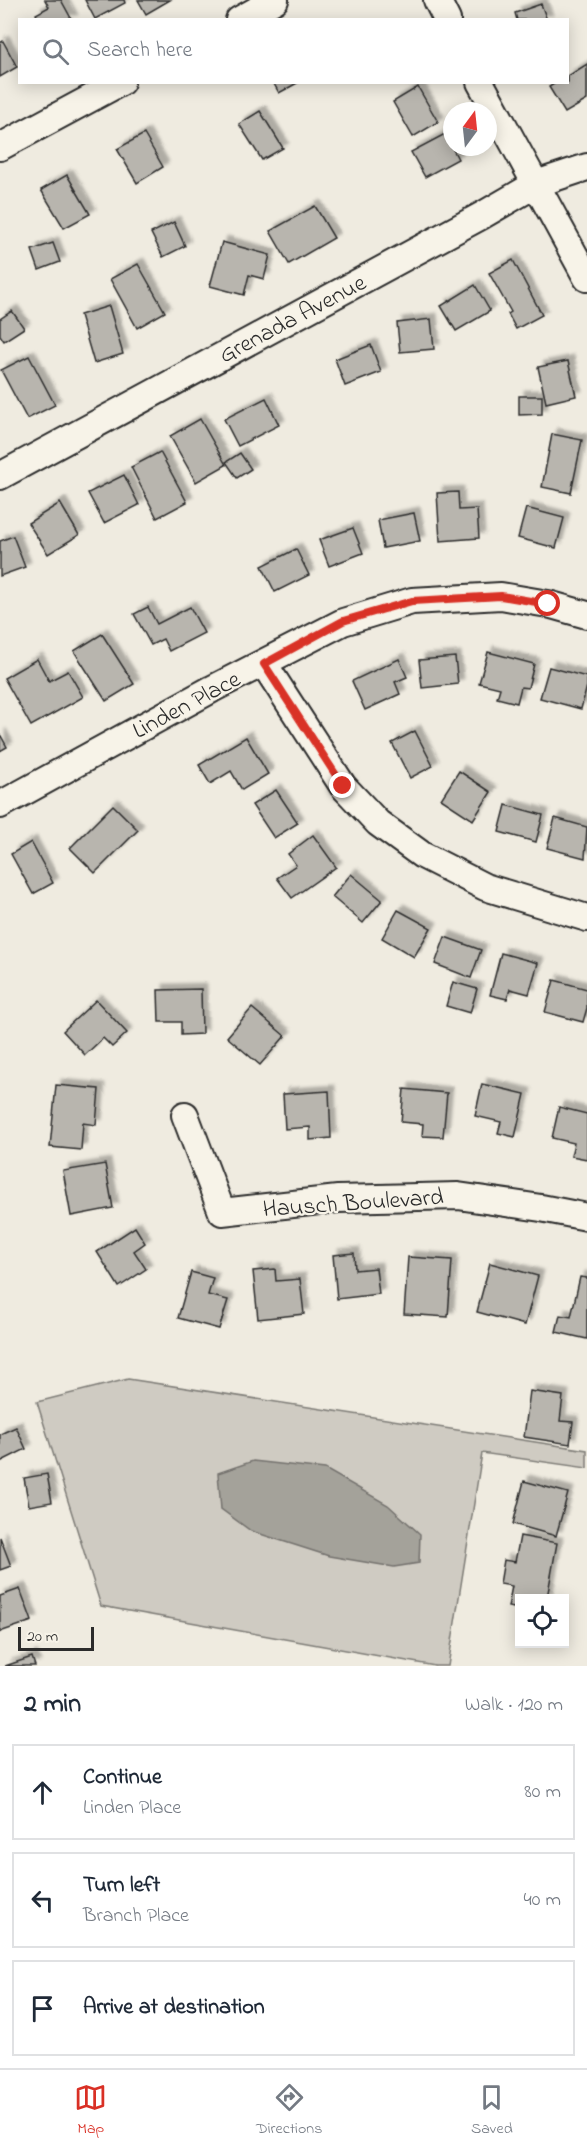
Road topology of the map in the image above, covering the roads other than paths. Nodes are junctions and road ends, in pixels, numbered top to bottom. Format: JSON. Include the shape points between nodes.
{"nodes":[{"id":1,"x":275,"y":0,"type":"edge"},
{"id":2,"x":437,"y":0,"type":"edge"},
{"id":3,"x":245,"y":11,"type":"edge"},
{"id":4,"x":446,"y":18,"type":"edge"},
{"id":5,"x":117,"y":84,"type":"edge"},
{"id":6,"x":481,"y":84,"type":"edge"},
{"id":7,"x":0,"y":147,"type":"edge"},
{"id":8,"x":587,"y":167,"type":"edge"},
{"id":9,"x":536,"y":184,"type":"junction"},
{"id":10,"x":587,"y":278,"type":"edge"},
{"id":11,"x":0,"y":476,"type":"edge"},
{"id":12,"x":587,"y":615,"type":"edge"},
{"id":13,"x":264,"y":664,"type":"junction"},
{"id":14,"x":0,"y":805,"type":"edge"},
{"id":15,"x":587,"y":918,"type":"edge"},
{"id":16,"x":185,"y":1115,"type":"dead end"},
{"id":17,"x":587,"y":1217,"type":"edge"}],
"edges":[{"from":1,"to":3,"type":"street"},
{"from":2,"to":4,"type":"street"},
{"from":5,"to":7,"type":"street"},
{"from":6,"to":9,"type":"street"},
{"from":8,"to":9,"type":"street","name":"Grenada Avenue"},
{"from":9,"to":10,"type":"street"},
{"from":9,"to":11,"type":"street","name":"Grenada Avenue"},
{"from":12,"to":13,"type":"street","name":"Linden Place","via":[[501,596],[412,601],[343,621]]},
{"from":13,"to":14,"type":"street","name":"Linden Place"},
{"from":13,"to":15,"type":"street","via":[[343,786],[378,823],[422,855],[485,887]]},
{"from":16,"to":17,"type":"street","name":"Hausch Boulevard","via":[[222,1212],[338,1199],[458,1196]]}]}
